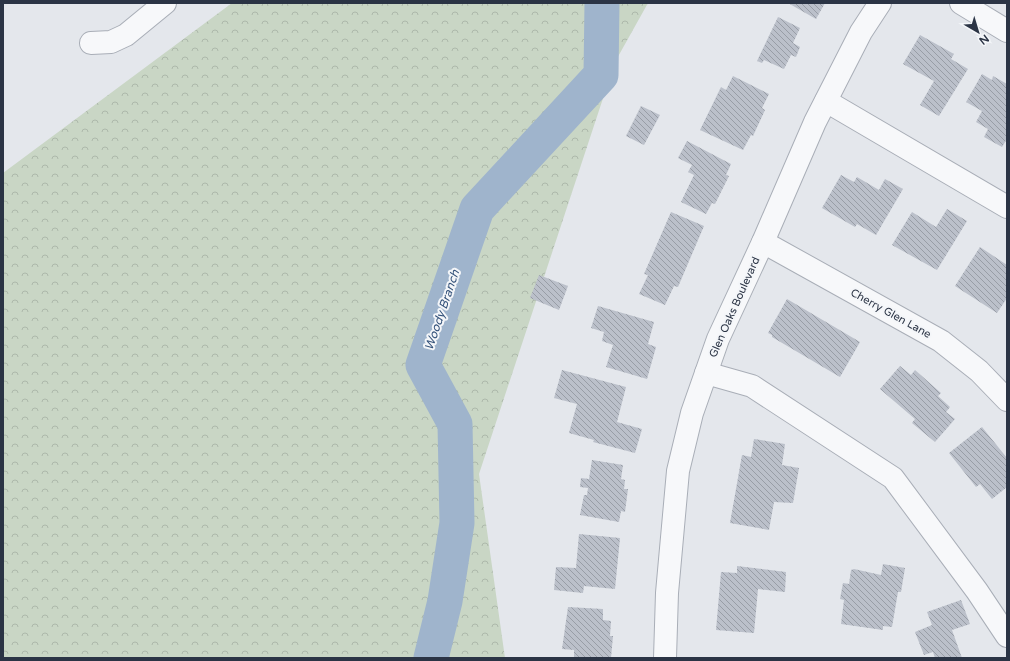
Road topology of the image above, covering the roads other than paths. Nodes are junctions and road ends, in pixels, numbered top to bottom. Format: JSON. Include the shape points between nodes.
{"nodes":[{"id":1,"x":165,"y":3,"type":"edge"},
{"id":2,"x":880,"y":3,"type":"edge"},
{"id":3,"x":961,"y":3,"type":"edge"},
{"id":4,"x":1007,"y":30,"type":"edge"},
{"id":5,"x":91,"y":43,"type":"dead end"},
{"id":6,"x":826,"y":101,"type":"junction"},
{"id":7,"x":1007,"y":207,"type":"edge"},
{"id":8,"x":763,"y":242,"type":"junction"},
{"id":9,"x":706,"y":373,"type":"junction"},
{"id":10,"x":1007,"y":400,"type":"edge"},
{"id":11,"x":1007,"y":636,"type":"edge"},
{"id":12,"x":665,"y":658,"type":"edge"}],
"edges":[{"from":1,"to":5,"type":"street","via":[[121,37],[111,42]]},
{"from":2,"to":6,"type":"street","name":"Glen Oaks Boulevard"},
{"from":3,"to":4,"type":"street"},
{"from":6,"to":7,"type":"street"},
{"from":6,"to":8,"type":"street","name":"Glen Oaks Boulevard"},
{"from":8,"to":9,"type":"street","name":"Glen Oaks Boulevard","via":[[718,339]]},
{"from":8,"to":10,"type":"street","name":"Cherry Glen Lane","via":[[941,341],[979,371]]},
{"from":9,"to":11,"type":"street","via":[[752,386],[893,478],[977,591]]},
{"from":9,"to":12,"type":"street","name":"Glen Oaks Boulevard","via":[[692,413],[678,471],[667,593]]}]}
